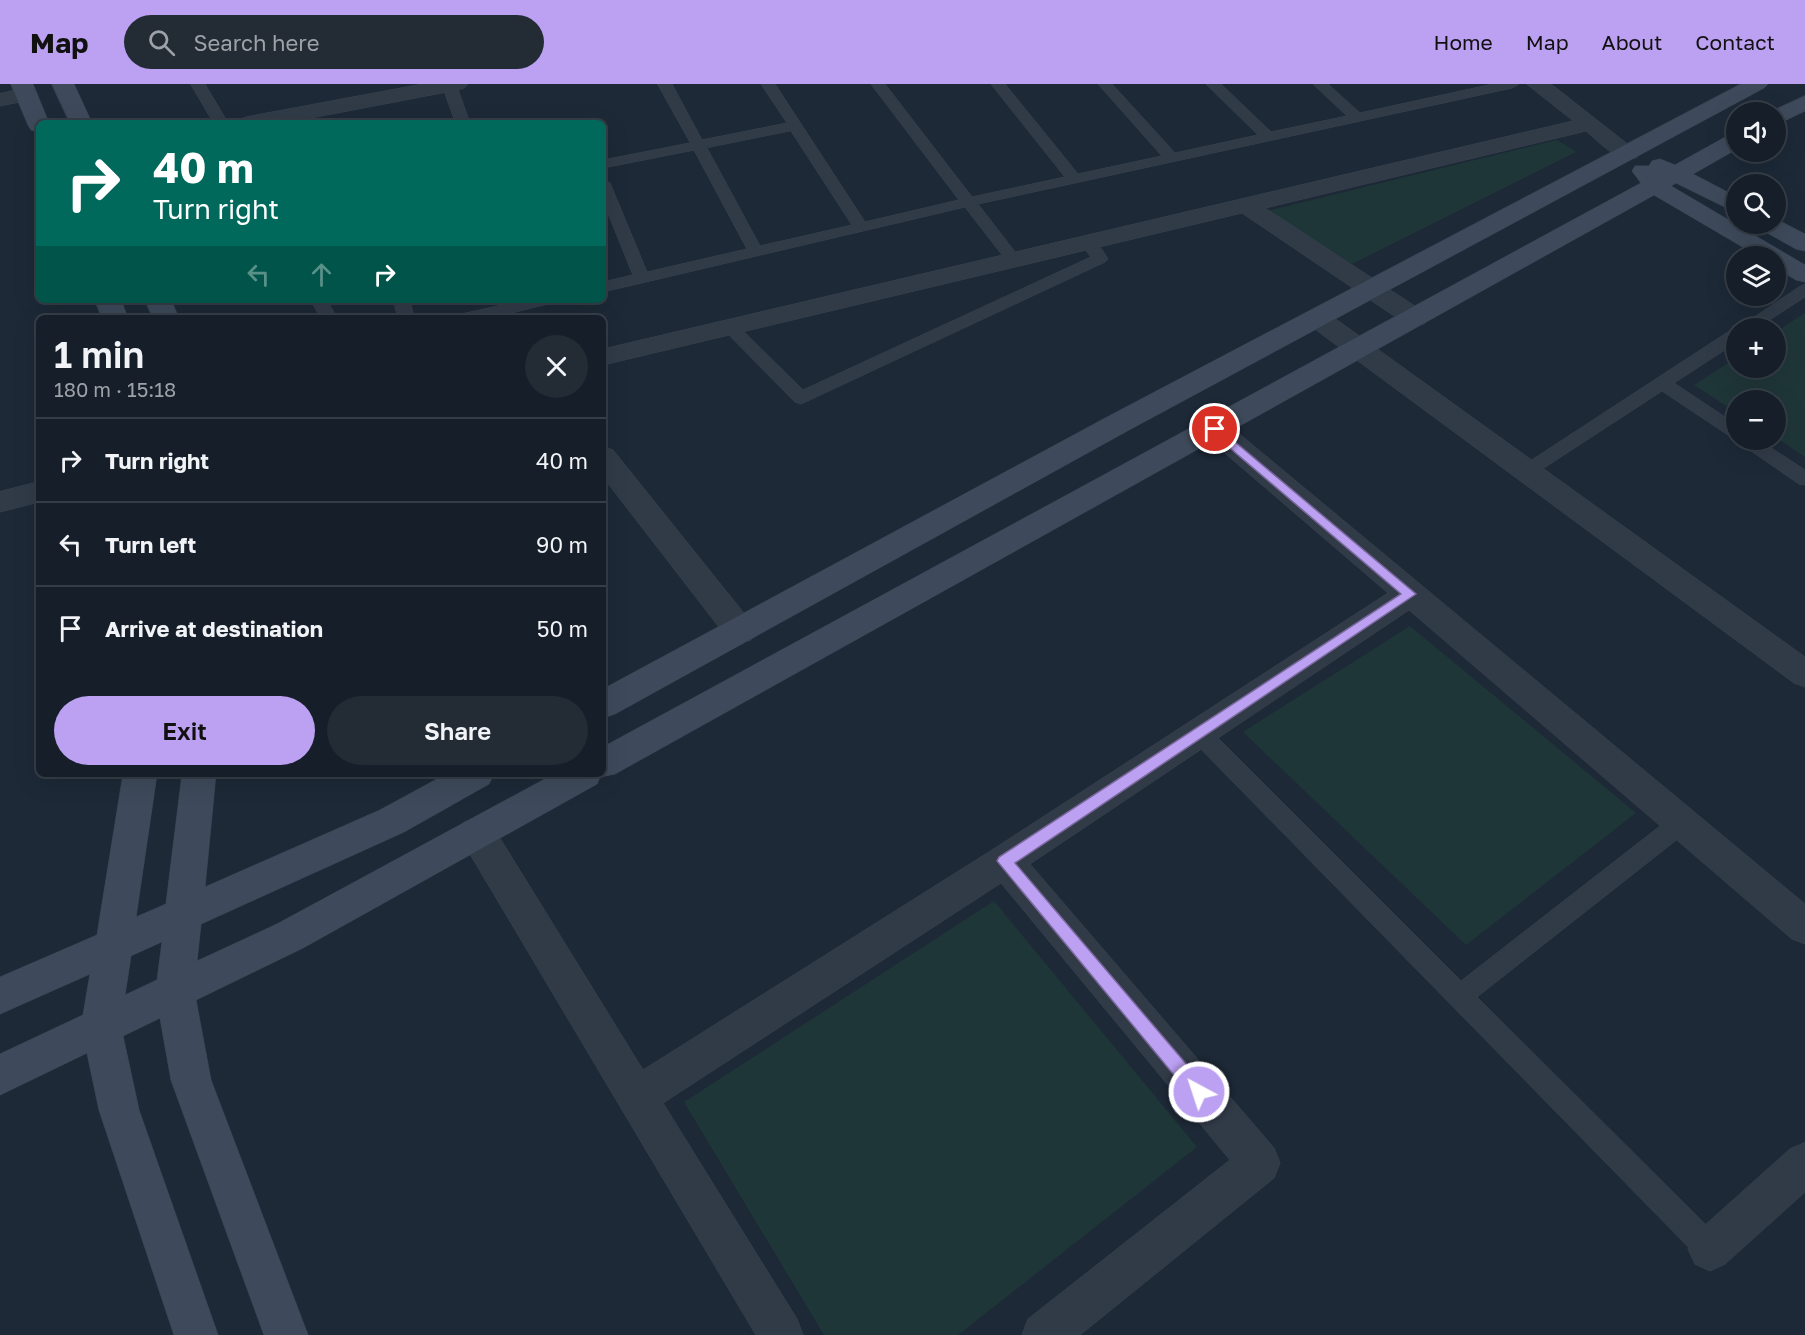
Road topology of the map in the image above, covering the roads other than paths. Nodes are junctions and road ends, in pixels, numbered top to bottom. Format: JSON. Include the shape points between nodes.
{"nodes":[{"id":1,"x":63,"y":84,"type":"edge"},
{"id":2,"x":198,"y":84,"type":"edge"},
{"id":3,"x":452,"y":84,"type":"edge"},
{"id":4,"x":665,"y":84,"type":"edge"},
{"id":5,"x":768,"y":84,"type":"edge"},
{"id":6,"x":878,"y":84,"type":"edge"},
{"id":7,"x":998,"y":84,"type":"edge"},
{"id":8,"x":1105,"y":84,"type":"edge"},
{"id":9,"x":1213,"y":84,"type":"edge"},
{"id":10,"x":1320,"y":84,"type":"edge"},
{"id":11,"x":1431,"y":84,"type":"edge"},
{"id":12,"x":1512,"y":84,"type":"edge"},
{"id":13,"x":1538,"y":84,"type":"edge"},
{"id":14,"x":1757,"y":84,"type":"edge"},
{"id":15,"x":24,"y":89,"type":"edge"},
{"id":16,"x":1448,"y":98,"type":"junction"},
{"id":17,"x":0,"y":100,"type":"edge"},
{"id":18,"x":1805,"y":102,"type":"edge"},
{"id":19,"x":1786,"y":112,"type":"edge"},
{"id":20,"x":1357,"y":118,"type":"junction"},
{"id":21,"x":37,"y":120,"type":"edge"},
{"id":22,"x":80,"y":120,"type":"edge"},
{"id":23,"x":219,"y":120,"type":"edge"},
{"id":24,"x":266,"y":120,"type":"edge"},
{"id":25,"x":463,"y":120,"type":"edge"},
{"id":26,"x":1590,"y":124,"type":"junction"},
{"id":27,"x":795,"y":126,"type":"junction"},
{"id":28,"x":1268,"y":137,"type":"junction"},
{"id":29,"x":698,"y":145,"type":"junction"},
{"id":30,"x":1726,"y":146,"type":"edge"},
{"id":31,"x":1628,"y":153,"type":"junction"},
{"id":32,"x":1172,"y":158,"type":"junction"},
{"id":33,"x":606,"y":164,"type":"edge"},
{"id":34,"x":1074,"y":179,"type":"junction"},
{"id":35,"x":1666,"y":179,"type":"junction"},
{"id":36,"x":606,"y":190,"type":"edge"},
{"id":37,"x":969,"y":202,"type":"junction"},
{"id":38,"x":1726,"y":202,"type":"edge"},
{"id":39,"x":1246,"y":206,"type":"junction"},
{"id":40,"x":861,"y":227,"type":"junction"},
{"id":41,"x":1786,"y":234,"type":"edge"},
{"id":42,"x":1088,"y":243,"type":"junction"},
{"id":43,"x":1805,"y":244,"type":"edge"},
{"id":44,"x":1760,"y":246,"type":"edge"},
{"id":45,"x":756,"y":252,"type":"junction"},
{"id":46,"x":1014,"y":261,"type":"junction"},
{"id":47,"x":1786,"y":264,"type":"edge"},
{"id":48,"x":1805,"y":275,"type":"edge"},
{"id":49,"x":642,"y":278,"type":"junction"},
{"id":50,"x":606,"y":286,"type":"edge"},
{"id":51,"x":1371,"y":289,"type":"junction"},
{"id":52,"x":1805,"y":290,"type":"edge"},
{"id":53,"x":527,"y":303,"type":"edge"},
{"id":54,"x":481,"y":315,"type":"edge"},
{"id":55,"x":1317,"y":318,"type":"junction"},
{"id":56,"x":1415,"y":318,"type":"junction"},
{"id":57,"x":1762,"y":318,"type":"edge"},
{"id":58,"x":729,"y":327,"type":"junction"},
{"id":59,"x":1726,"y":341,"type":"edge"},
{"id":60,"x":1360,"y":349,"type":"junction"},
{"id":61,"x":606,"y":356,"type":"edge"},
{"id":62,"x":1663,"y":383,"type":"junction"},
{"id":63,"x":1726,"y":426,"type":"edge"},
{"id":64,"x":1215,"y":429,"type":"junction"},
{"id":65,"x":1762,"y":450,"type":"edge"},
{"id":66,"x":606,"y":461,"type":"edge"},
{"id":67,"x":1527,"y":471,"type":"junction"},
{"id":68,"x":1805,"y":479,"type":"edge"},
{"id":69,"x":36,"y":493,"type":"edge"},
{"id":70,"x":0,"y":502,"type":"edge"},
{"id":71,"x":1410,"y":594,"type":"junction"},
{"id":72,"x":740,"y":631,"type":"junction"},
{"id":73,"x":1805,"y":674,"type":"edge"},
{"id":74,"x":606,"y":703,"type":"edge"},
{"id":75,"x":1199,"y":733,"type":"junction"},
{"id":76,"x":606,"y":762,"type":"edge"},
{"id":77,"x":140,"y":777,"type":"edge"},
{"id":78,"x":199,"y":777,"type":"edge"},
{"id":79,"x":472,"y":777,"type":"edge"},
{"id":80,"x":580,"y":777,"type":"edge"},
{"id":81,"x":1681,"y":823,"type":"junction"},
{"id":82,"x":477,"y":833,"type":"junction"},
{"id":83,"x":1005,"y":861,"type":"junction"},
{"id":84,"x":184,"y":914,"type":"junction"},
{"id":85,"x":1805,"y":927,"type":"edge"},
{"id":86,"x":115,"y":945,"type":"junction"},
{"id":87,"x":175,"y":991,"type":"junction"},
{"id":88,"x":0,"y":996,"type":"edge"},
{"id":89,"x":1460,"y":996,"type":"junction"},
{"id":90,"x":101,"y":1027,"type":"junction"},
{"id":91,"x":0,"y":1075,"type":"edge"},
{"id":92,"x":637,"y":1097,"type":"junction"},
{"id":93,"x":1805,"y":1164,"type":"edge"},
{"id":94,"x":1710,"y":1249,"type":"joint"},
{"id":95,"x":196,"y":1335,"type":"edge"},
{"id":96,"x":286,"y":1335,"type":"edge"},
{"id":97,"x":780,"y":1335,"type":"edge"},
{"id":98,"x":1044,"y":1335,"type":"edge"}],
"edges":[{"from":1,"to":22,"type":"street"},
{"from":2,"to":23,"type":"lane"},
{"from":3,"to":24,"type":"street"},
{"from":3,"to":25,"type":"lane"},
{"from":4,"to":29,"type":"lane"},
{"from":5,"to":27,"type":"lane"},
{"from":6,"to":37,"type":"lane"},
{"from":7,"to":34,"type":"lane"},
{"from":8,"to":32,"type":"lane"},
{"from":9,"to":28,"type":"lane"},
{"from":10,"to":20,"type":"lane"},
{"from":11,"to":16,"type":"lane"},
{"from":12,"to":16,"type":"lane"},
{"from":13,"to":26,"type":"street"},
{"from":14,"to":31,"type":"street"},
{"from":15,"to":17,"type":"street"},
{"from":15,"to":21,"type":"street"},
{"from":16,"to":20,"type":"lane"},
{"from":18,"to":19,"type":"street"},
{"from":20,"to":28,"type":"lane"},
{"from":26,"to":31,"type":"street"},
{"from":26,"to":39,"type":"street"},
{"from":27,"to":29,"type":"lane"},
{"from":27,"to":40,"type":"lane"},
{"from":28,"to":32,"type":"lane"},
{"from":29,"to":33,"type":"lane"},
{"from":29,"to":45,"type":"lane"},
{"from":30,"to":35,"type":"street"},
{"from":31,"to":35,"type":"street"},
{"from":31,"to":51,"type":"street"},
{"from":32,"to":34,"type":"lane"},
{"from":34,"to":37,"type":"lane"},
{"from":35,"to":38,"type":"street"},
{"from":35,"to":44,"type":"street"},
{"from":35,"to":56,"type":"street"},
{"from":36,"to":49,"type":"lane"},
{"from":37,"to":40,"type":"lane"},
{"from":37,"to":46,"type":"lane"},
{"from":39,"to":42,"type":"street"},
{"from":39,"to":51,"type":"street"},
{"from":40,"to":45,"type":"lane"},
{"from":41,"to":43,"type":"street"},
{"from":42,"to":46,"type":"street"},
{"from":42,"to":58,"type":"lane","via":[[1100,259],[801,398]]},
{"from":45,"to":49,"type":"lane"},
{"from":46,"to":58,"type":"street"},
{"from":47,"to":48,"type":"street"},
{"from":49,"to":50,"type":"lane"},
{"from":51,"to":55,"type":"street"},
{"from":51,"to":56,"type":"street"},
{"from":52,"to":57,"type":"lane"},
{"from":53,"to":54,"type":"lane"},
{"from":55,"to":60,"type":"street"},
{"from":55,"to":72,"type":"street"},
{"from":56,"to":60,"type":"street"},
{"from":58,"to":61,"type":"street"},
{"from":59,"to":62,"type":"lane"},
{"from":60,"to":64,"type":"street"},
{"from":60,"to":67,"type":"street"},
{"from":62,"to":63,"type":"lane"},
{"from":62,"to":67,"type":"lane"},
{"from":64,"to":71,"type":"street"},
{"from":64,"to":76,"type":"street"},
{"from":65,"to":68,"type":"lane"},
{"from":66,"to":72,"type":"street"},
{"from":67,"to":73,"type":"street"},
{"from":69,"to":70,"type":"street"},
{"from":71,"to":75,"type":"street"},
{"from":71,"to":81,"type":"street"},
{"from":72,"to":74,"type":"street"},
{"from":75,"to":83,"type":"street"},
{"from":75,"to":89,"type":"lane"},
{"from":77,"to":86,"type":"street"},
{"from":78,"to":84,"type":"street"},
{"from":79,"to":84,"type":"street","via":[[392,821]]},
{"from":80,"to":82,"type":"street"},
{"from":81,"to":85,"type":"street"},
{"from":81,"to":89,"type":"lane"},
{"from":82,"to":87,"type":"street","via":[[290,936]]},
{"from":82,"to":92,"type":"street"},
{"from":83,"to":92,"type":"street"},
{"from":83,"to":98,"type":"street","via":[[1259,1163]]},
{"from":84,"to":86,"type":"street"},
{"from":84,"to":87,"type":"street"},
{"from":86,"to":88,"type":"street"},
{"from":86,"to":90,"type":"street"},
{"from":87,"to":90,"type":"street"},
{"from":87,"to":96,"type":"street","via":[[191,1080]]},
{"from":89,"to":94,"type":"lane"},
{"from":90,"to":91,"type":"street"},
{"from":90,"to":95,"type":"street","via":[[119,1110]]},
{"from":92,"to":97,"type":"street"},
{"from":93,"to":94,"type":"street"}]}
